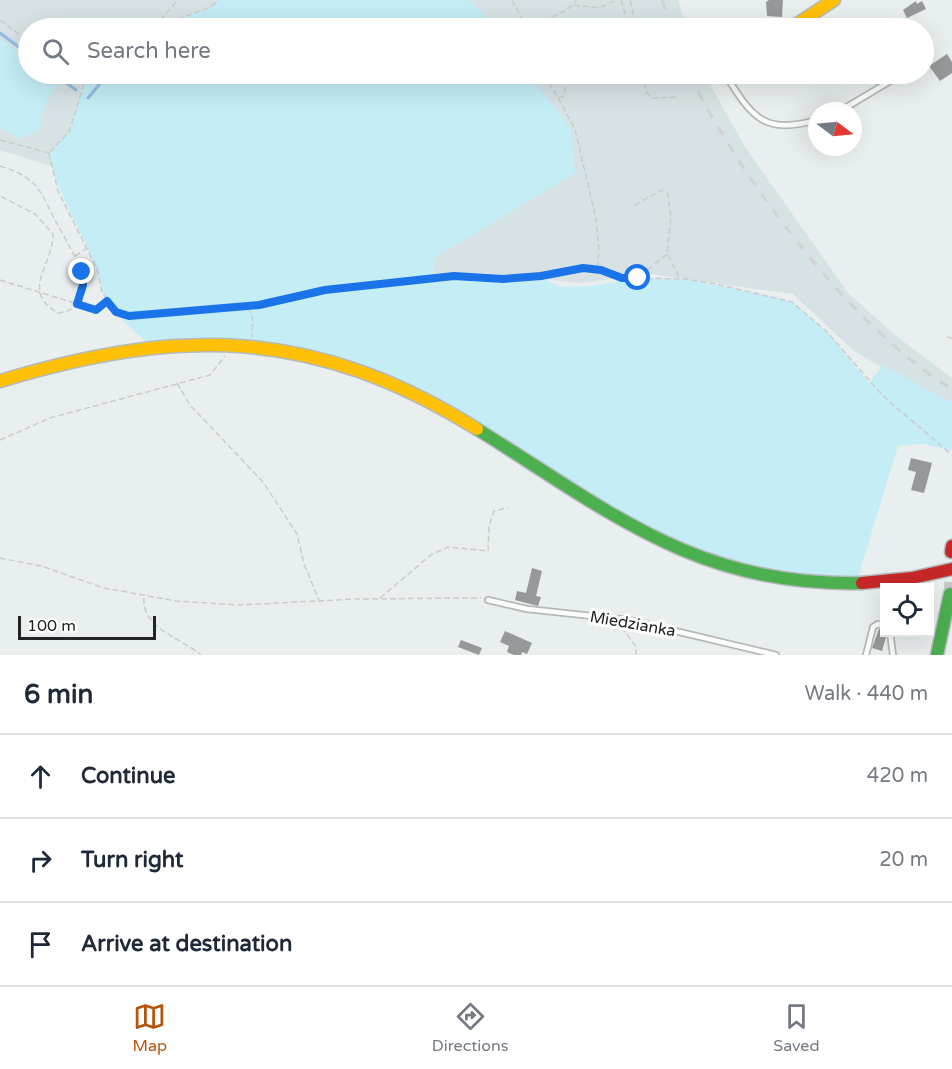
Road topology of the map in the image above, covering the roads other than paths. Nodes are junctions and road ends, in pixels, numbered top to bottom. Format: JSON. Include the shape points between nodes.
{"nodes":[{"id":1,"x":834,"y":0,"type":"edge"},
{"id":2,"x":806,"y":18,"type":"edge"},
{"id":3,"x":732,"y":84,"type":"edge"},
{"id":4,"x":885,"y":84,"type":"edge"},
{"id":5,"x":855,"y":102,"type":"edge"},
{"id":6,"x":808,"y":122,"type":"edge"},
{"id":7,"x":0,"y":381,"type":"edge"},
{"id":8,"x":952,"y":546,"type":"edge"},
{"id":9,"x":951,"y":552,"type":"edge"},
{"id":10,"x":952,"y":569,"type":"edge"},
{"id":11,"x":950,"y":594,"type":"dead end"},
{"id":12,"x":488,"y":600,"type":"road end"},
{"id":13,"x":880,"y":625,"type":"edge"},
{"id":14,"x":891,"y":637,"type":"edge"},
{"id":15,"x":776,"y":655,"type":"edge"},
{"id":16,"x":866,"y":655,"type":"edge"},
{"id":17,"x":893,"y":655,"type":"edge"},
{"id":18,"x":937,"y":655,"type":"edge"}],
"edges":[{"from":1,"to":2,"type":"main road"},
{"from":3,"to":6,"type":"lane","via":[[756,117],[768,124]]},
{"from":4,"to":5,"type":"lane"},
{"from":7,"to":10,"type":"main road","via":[[64,360],[182,343],[250,346],[328,361],[412,392],[483,431],[639,531],[715,564],[786,580],[831,584],[880,582]]},
{"from":8,"to":9,"type":"main road"},
{"from":11,"to":18,"type":"main road"},
{"from":12,"to":15,"type":"lane","name":"Miedzianka","via":[[527,609],[629,620]]},
{"from":13,"to":16,"type":"lane","via":[[873,627]]},
{"from":14,"to":17,"type":"lane"}]}
